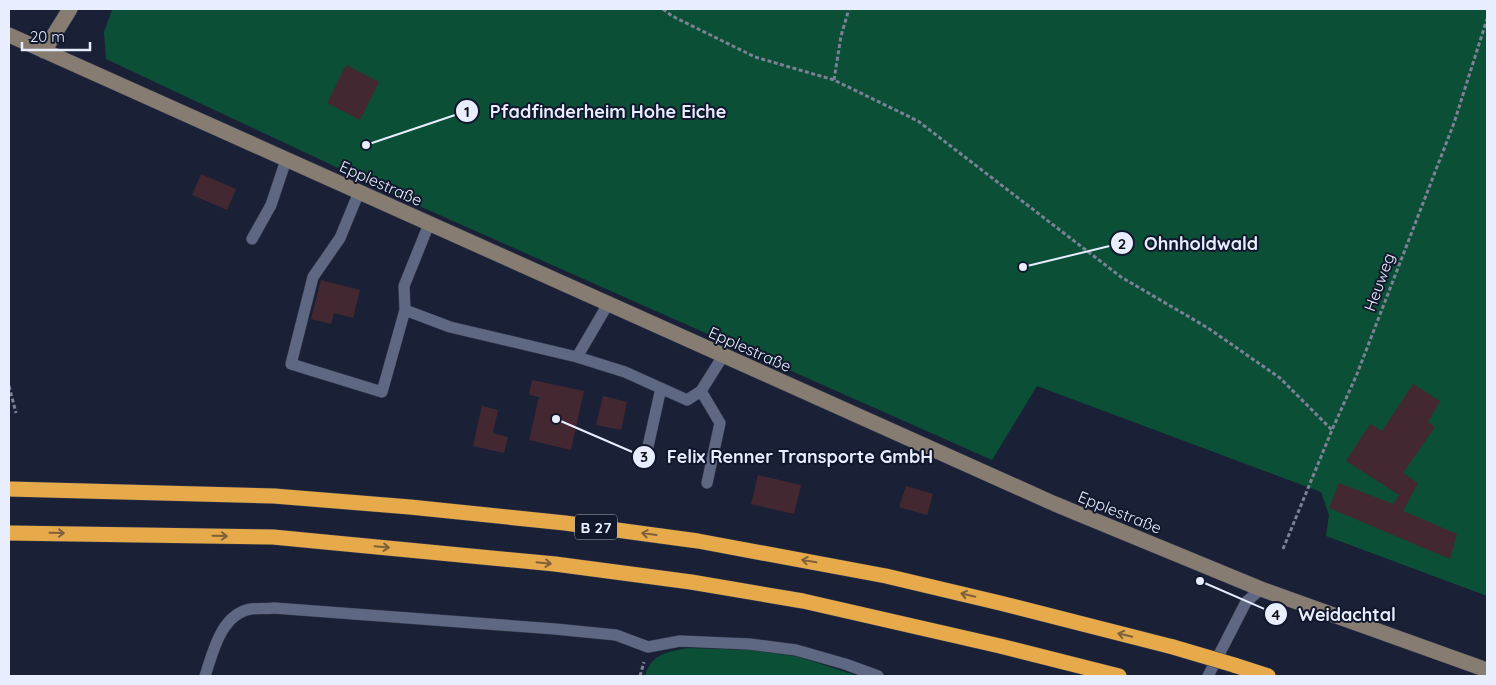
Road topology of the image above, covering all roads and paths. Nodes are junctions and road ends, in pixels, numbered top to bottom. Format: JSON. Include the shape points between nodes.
{"nodes":[{"id":1,"x":70,"y":9,"type":"edge"},
{"id":2,"x":663,"y":9,"type":"edge"},
{"id":3,"x":849,"y":9,"type":"edge"},
{"id":4,"x":1487,"y":19,"type":"edge"},
{"id":5,"x":9,"y":35,"type":"edge"},
{"id":6,"x":44,"y":51,"type":"junction"},
{"id":7,"x":834,"y":80,"type":"junction"},
{"id":8,"x":286,"y":160,"type":"junction"},
{"id":9,"x":359,"y":192,"type":"junction"},
{"id":10,"x":429,"y":224,"type":"junction"},
{"id":11,"x":252,"y":239,"type":"dead end"},
{"id":12,"x":608,"y":304,"type":"junction"},
{"id":13,"x":405,"y":310,"type":"junction"},
{"id":14,"x":723,"y":356,"type":"junction"},
{"id":15,"x":577,"y":357,"type":"junction"},
{"id":16,"x":9,"y":386,"type":"edge"},
{"id":17,"x":661,"y":388,"type":"junction"},
{"id":18,"x":701,"y":391,"type":"junction"},
{"id":19,"x":16,"y":414,"type":"dead end"},
{"id":20,"x":1332,"y":430,"type":"junction"},
{"id":21,"x":645,"y":460,"type":"dead end"},
{"id":22,"x":707,"y":484,"type":"dead end"},
{"id":23,"x":9,"y":489,"type":"edge"},
{"id":24,"x":9,"y":533,"type":"edge"},
{"id":25,"x":1283,"y":549,"type":"dead end"},
{"id":26,"x":1261,"y":589,"type":"junction"},
{"id":27,"x":1487,"y":670,"type":"edge"},
{"id":28,"x":205,"y":676,"type":"edge"},
{"id":29,"x":878,"y":676,"type":"edge"},
{"id":30,"x":1118,"y":676,"type":"edge"},
{"id":31,"x":1208,"y":676,"type":"edge"},
{"id":32,"x":1268,"y":676,"type":"edge"}],
"edges":[{"from":1,"to":6,"type":"main road"},
{"from":2,"to":7,"type":"path","via":[[755,57]]},
{"from":3,"to":7,"type":"path"},
{"from":4,"to":20,"type":"path","name":"Heuweg","via":[[1454,123],[1358,374]]},
{"from":5,"to":6,"type":"main road","name":"Epplestraße"},
{"from":6,"to":8,"type":"main road","name":"Epplestraße"},
{"from":7,"to":20,"type":"path","via":[[918,122],[1121,278],[1208,328],[1280,378]]},
{"from":8,"to":9,"type":"main road","name":"Epplestraße"},
{"from":8,"to":11,"type":"lane","via":[[271,204]]},
{"from":9,"to":10,"type":"main road","name":"Epplestraße"},
{"from":9,"to":13,"type":"lane","via":[[340,238],[313,277],[291,364],[382,392]]},
{"from":10,"to":12,"type":"main road","name":"Epplestraße"},
{"from":10,"to":13,"type":"lane","via":[[404,286]]},
{"from":12,"to":14,"type":"main road","name":"Epplestraße"},
{"from":12,"to":15,"type":"lane"},
{"from":13,"to":15,"type":"lane","via":[[450,327]]},
{"from":14,"to":18,"type":"lane"},
{"from":14,"to":26,"type":"main road","name":"Epplestraße","via":[[1055,504]]},
{"from":15,"to":17,"type":"lane","via":[[625,372]]},
{"from":16,"to":19,"type":"path"},
{"from":17,"to":18,"type":"lane","via":[[687,400]]},
{"from":17,"to":21,"type":"lane"},
{"from":18,"to":22,"type":"lane","via":[[720,423]]},
{"from":20,"to":25,"type":"path","name":"Heuweg"},
{"from":32,"to":23,"type":"highway","number":"B 27","one_way":true,"bridge":true,"via":[[1173,647],[1000,603],[886,576],[698,541],[565,523],[274,496]]},
{"from":24,"to":30,"type":"highway","one_way":true,"via":[[273,537],[554,564],[803,601]]},
{"from":26,"to":27,"type":"main road","name":"Epplestraße"},
{"from":26,"to":31,"type":"lane","via":[[1246,602]]},
{"from":28,"to":29,"type":"lane","via":[[215,645],[229,621],[249,610],[274,608],[564,630],[616,636],[648,647],[680,641],[749,644],[796,650]]}]}
